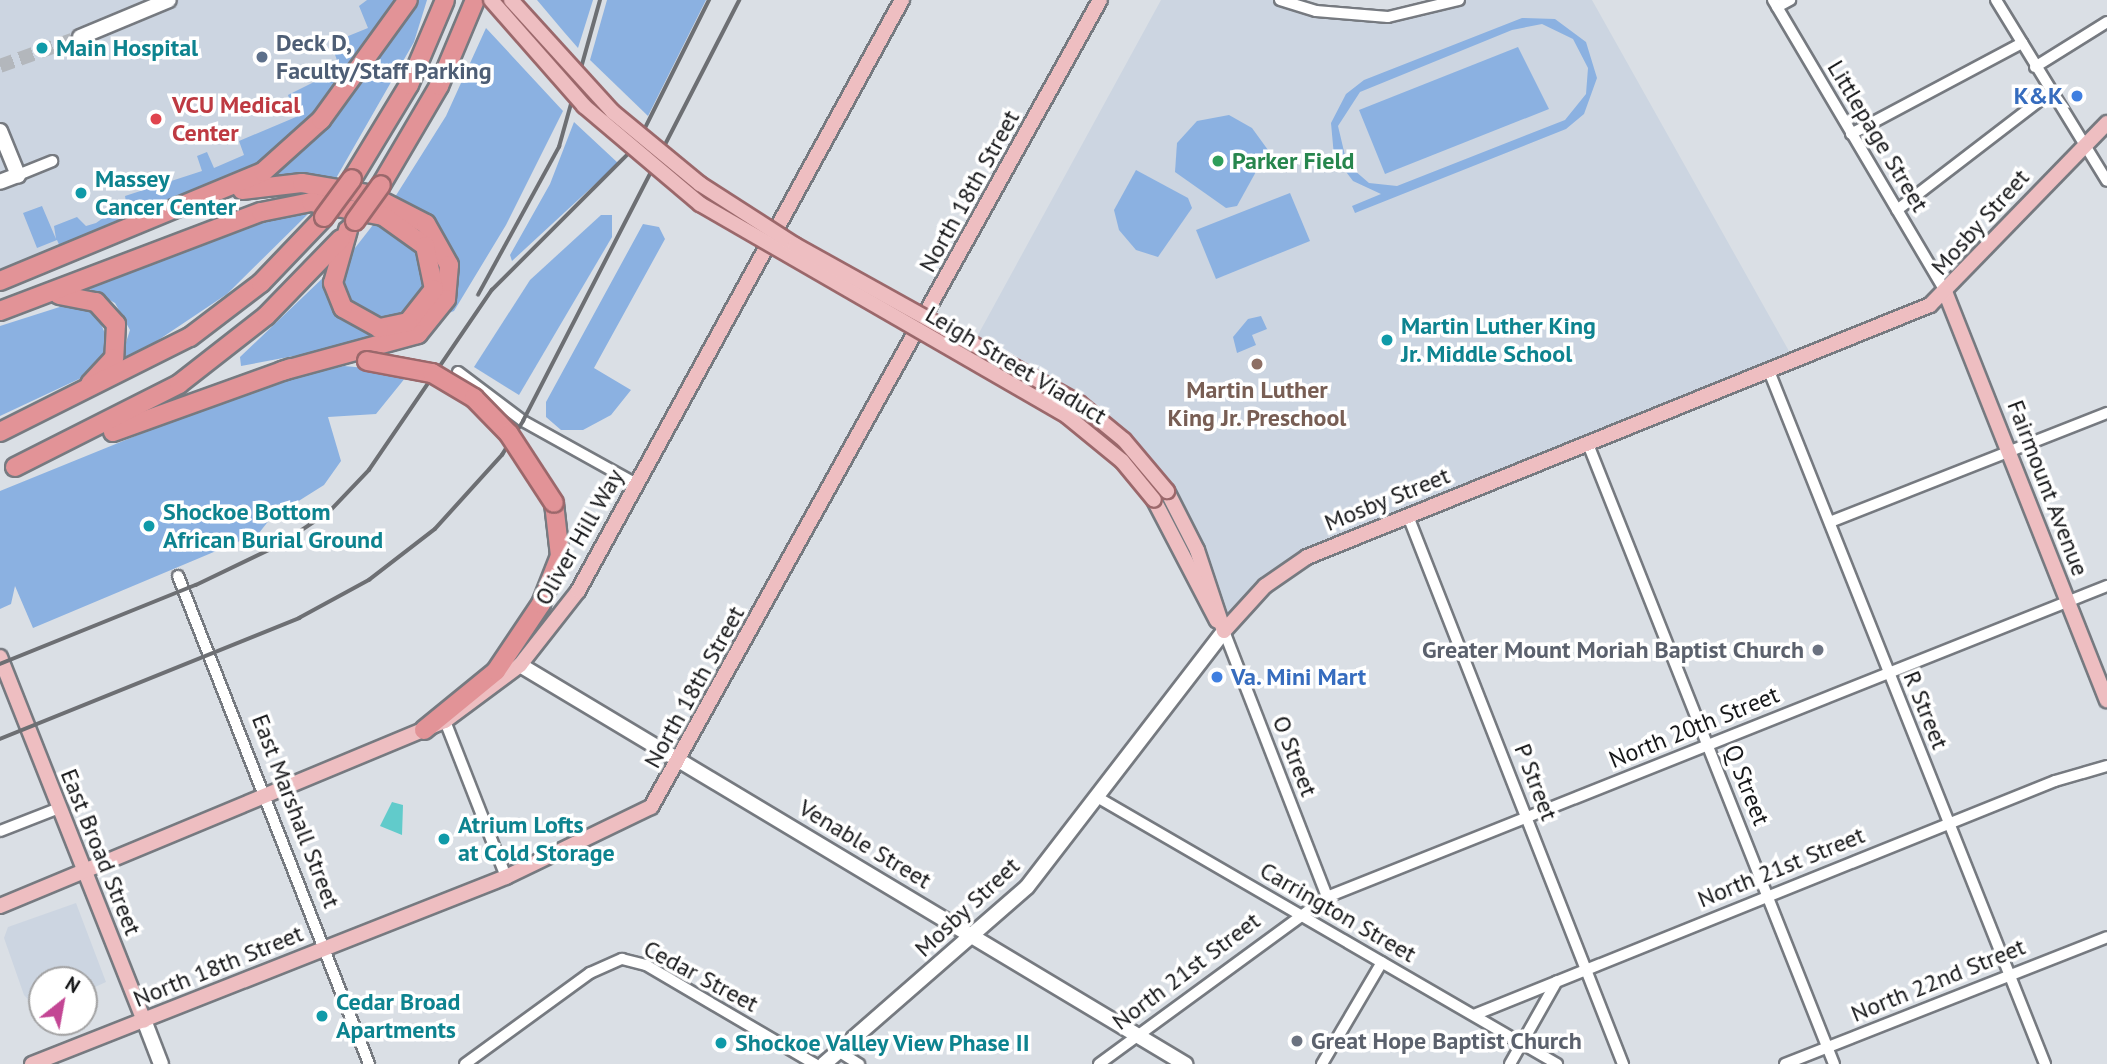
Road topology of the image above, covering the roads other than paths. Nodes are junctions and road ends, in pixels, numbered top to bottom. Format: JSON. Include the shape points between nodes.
{"nodes":[{"id":1,"x":169,"y":0,"type":"edge"},
{"id":2,"x":408,"y":0,"type":"edge"},
{"id":3,"x":445,"y":0,"type":"edge"},
{"id":4,"x":475,"y":0,"type":"edge"},
{"id":5,"x":491,"y":0,"type":"edge"},
{"id":6,"x":511,"y":0,"type":"edge"},
{"id":7,"x":902,"y":0,"type":"edge"},
{"id":8,"x":1100,"y":0,"type":"edge"},
{"id":9,"x":1280,"y":0,"type":"edge"},
{"id":10,"x":1459,"y":0,"type":"edge"},
{"id":11,"x":1790,"y":0,"type":"edge"},
{"id":12,"x":1998,"y":0,"type":"edge"},
{"id":13,"x":1775,"y":3,"type":"edge"},
{"id":14,"x":2107,"y":22,"type":"edge"},
{"id":15,"x":80,"y":37,"type":"tunnel mouth"},
{"id":16,"x":2022,"y":43,"type":"junction"},
{"id":17,"x":2035,"y":67,"type":"junction"},
{"id":18,"x":2051,"y":92,"type":"junction"},
{"id":19,"x":2107,"y":123,"type":"edge"},
{"id":20,"x":0,"y":131,"type":"edge"},
{"id":21,"x":1851,"y":134,"type":"junction"},
{"id":22,"x":2083,"y":143,"type":"junction"},
{"id":23,"x":52,"y":161,"type":"dead end"},
{"id":24,"x":19,"y":175,"type":"junction"},
{"id":25,"x":2107,"y":181,"type":"edge"},
{"id":26,"x":0,"y":182,"type":"edge"},
{"id":27,"x":214,"y":198,"type":"junction"},
{"id":28,"x":1897,"y":209,"type":"junction"},
{"id":29,"x":352,"y":225,"type":"junction"},
{"id":30,"x":0,"y":281,"type":"edge"},
{"id":31,"x":1946,"y":294,"type":"junction"},
{"id":32,"x":56,"y":295,"type":"junction"},
{"id":33,"x":0,"y":311,"type":"edge"},
{"id":34,"x":282,"y":371,"type":"junction"},
{"id":35,"x":1769,"y":371,"type":"junction"},
{"id":36,"x":458,"y":372,"type":"dead end"},
{"id":37,"x":64,"y":403,"type":"junction"},
{"id":38,"x":2107,"y":413,"type":"edge"},
{"id":39,"x":0,"y":432,"type":"edge"},
{"id":40,"x":1588,"y":444,"type":"junction"},
{"id":41,"x":2010,"y":450,"type":"junction"},
{"id":42,"x":7,"y":470,"type":"edge"},
{"id":43,"x":636,"y":484,"type":"junction"},
{"id":44,"x":1408,"y":516,"type":"junction"},
{"id":45,"x":1830,"y":522,"type":"junction"},
{"id":46,"x":178,"y":576,"type":"dead end"},
{"id":47,"x":2107,"y":586,"type":"edge"},
{"id":48,"x":2068,"y":601,"type":"junction"},
{"id":49,"x":1224,"y":631,"type":"junction"},
{"id":50,"x":0,"y":657,"type":"edge"},
{"id":51,"x":520,"y":665,"type":"junction"},
{"id":52,"x":1889,"y":673,"type":"junction"},
{"id":53,"x":2107,"y":699,"type":"edge"},
{"id":54,"x":445,"y":721,"type":"junction"},
{"id":55,"x":424,"y":730,"type":"junction"},
{"id":56,"x":1708,"y":744,"type":"junction"},
{"id":57,"x":680,"y":760,"type":"junction"},
{"id":58,"x":2107,"y":766,"type":"edge"},
{"id":59,"x":265,"y":797,"type":"junction"},
{"id":60,"x":1097,"y":797,"type":"junction"},
{"id":61,"x":59,"y":808,"type":"junction"},
{"id":62,"x":1527,"y":816,"type":"junction"},
{"id":63,"x":1949,"y":823,"type":"junction"},
{"id":64,"x":0,"y":831,"type":"edge"},
{"id":65,"x":85,"y":873,"type":"junction"},
{"id":66,"x":506,"y":877,"type":"junction"},
{"id":67,"x":1769,"y":895,"type":"junction"},
{"id":68,"x":1327,"y":897,"type":"junction"},
{"id":69,"x":0,"y":906,"type":"edge"},
{"id":70,"x":1299,"y":912,"type":"junction"},
{"id":71,"x":976,"y":937,"type":"junction"},
{"id":72,"x":2107,"y":937,"type":"edge"},
{"id":73,"x":324,"y":949,"type":"junction"},
{"id":74,"x":1382,"y":962,"type":"junction"},
{"id":75,"x":1584,"y":968,"type":"junction"},
{"id":76,"x":2009,"y":974,"type":"junction"},
{"id":77,"x":1558,"y":981,"type":"junction"},
{"id":78,"x":1474,"y":1016,"type":"junction"},
{"id":79,"x":144,"y":1020,"type":"junction"},
{"id":80,"x":1135,"y":1034,"type":"junction"},
{"id":81,"x":1522,"y":1044,"type":"junction"},
{"id":82,"x":1827,"y":1047,"type":"junction"},
{"id":83,"x":838,"y":1051,"type":"junction"},
{"id":84,"x":32,"y":1064,"type":"edge"},
{"id":85,"x":161,"y":1064,"type":"edge"},
{"id":86,"x":369,"y":1064,"type":"edge"},
{"id":87,"x":465,"y":1064,"type":"edge"},
{"id":88,"x":815,"y":1064,"type":"edge"},
{"id":89,"x":824,"y":1064,"type":"edge"},
{"id":90,"x":859,"y":1064,"type":"edge"},
{"id":91,"x":1099,"y":1064,"type":"edge"},
{"id":92,"x":1185,"y":1064,"type":"edge"},
{"id":93,"x":1322,"y":1064,"type":"edge"},
{"id":94,"x":1510,"y":1064,"type":"edge"},
{"id":95,"x":1557,"y":1064,"type":"edge"},
{"id":96,"x":1623,"y":1064,"type":"edge"},
{"id":97,"x":1785,"y":1064,"type":"edge"},
{"id":98,"x":1834,"y":1064,"type":"edge"},
{"id":99,"x":2045,"y":1064,"type":"edge"}],
"edges":[{"from":1,"to":15,"type":"main road"},
{"from":2,"to":27,"type":"highway","via":[[304,139],[263,172]]},
{"from":3,"to":37,"type":"highway","bridge":true,"via":[[409,85],[352,180],[324,217],[210,324]]},
{"from":4,"to":29,"type":"highway","bridge":true,"via":[[439,86]]},
{"from":5,"to":49,"type":"main road","name":"Leigh Street Viaduct","bridge":true,"via":[[584,106],[690,196],[780,256],[1067,416],[1122,461],[1154,500]]},
{"from":6,"to":49,"type":"main road","name":"Leigh Street Viaduct","bridge":true,"via":[[613,112],[700,184],[795,245],[1079,403],[1125,440],[1167,491],[1197,550]]},
{"from":7,"to":43,"type":"main road","name":"Oliver Hill Way"},
{"from":8,"to":57,"type":"main road","name":"North 18th Street"},
{"from":9,"to":10,"type":"street","via":[[1316,11],[1388,17]]},
{"from":11,"to":13,"type":"street"},
{"from":12,"to":16,"type":"street"},
{"from":13,"to":21,"type":"street","name":"Littlepage Street"},
{"from":14,"to":17,"type":"street"},
{"from":16,"to":17,"type":"street"},
{"from":16,"to":21,"type":"street"},
{"from":17,"to":18,"type":"street"},
{"from":18,"to":22,"type":"street"},
{"from":18,"to":28,"type":"street"},
{"from":19,"to":22,"type":"main road","name":"Mosby Street"},
{"from":20,"to":24,"type":"main road"},
{"from":21,"to":28,"type":"street","name":"Littlepage Street"},
{"from":22,"to":25,"type":"street"},
{"from":22,"to":31,"type":"main road","name":"Mosby Street"},
{"from":23,"to":24,"type":"street"},
{"from":24,"to":26,"type":"main road"},
{"from":27,"to":30,"type":"highway"},
{"from":27,"to":34,"type":"highway","via":[[302,183],[368,194],[426,224],[445,250],[446,299],[418,334]]},
{"from":28,"to":31,"type":"street","name":"Littlepage Street"},
{"from":29,"to":32,"type":"highway","via":[[334,283],[342,308],[379,328],[408,322],[434,289],[425,246],[383,216],[311,202],[261,212]]},
{"from":29,"to":42,"type":"highway","via":[[266,316],[178,384]]},
{"from":31,"to":35,"type":"main road","name":"Mosby Street"},
{"from":31,"to":41,"type":"main road","name":"Fairmount Avenue"},
{"from":32,"to":33,"type":"highway"},
{"from":32,"to":37,"type":"highway","via":[[102,306],[119,339],[108,367]]},
{"from":34,"to":42,"type":"highway"},
{"from":34,"to":55,"type":"highway","bridge":true,"via":[[368,361],[432,373],[474,398],[509,434],[554,503],[560,556],[541,604],[496,671]]},
{"from":35,"to":40,"type":"main road","name":"Mosby Street"},
{"from":35,"to":45,"type":"street","name":"R Street"},
{"from":36,"to":43,"type":"street","via":[[523,421]]},
{"from":37,"to":39,"type":"highway"},
{"from":38,"to":41,"type":"street"},
{"from":40,"to":44,"type":"main road","name":"Mosby Street"},
{"from":40,"to":56,"type":"street","name":"Q Street"},
{"from":41,"to":45,"type":"street"},
{"from":41,"to":48,"type":"main road","name":"Fairmount Avenue"},
{"from":43,"to":51,"type":"main road","name":"Oliver Hill Way","via":[[578,592]]},
{"from":44,"to":49,"type":"main road","name":"Mosby Street","via":[[1293,564]]},
{"from":44,"to":62,"type":"street","name":"P Street"},
{"from":45,"to":52,"type":"street","name":"R Street"},
{"from":46,"to":59,"type":"street","name":"East Marshall Street"},
{"from":47,"to":48,"type":"street","name":"North 20th Street"},
{"from":48,"to":52,"type":"street","name":"North 20th Street"},
{"from":48,"to":53,"type":"main road","name":"Fairmount Avenue"},
{"from":49,"to":60,"type":"main road","name":"Mosby Street"},
{"from":49,"to":68,"type":"street","name":"O Street"},
{"from":50,"to":61,"type":"main road","name":"East Broad Street"},
{"from":51,"to":54,"type":"main road","name":"Oliver Hill Way"},
{"from":51,"to":57,"type":"main road","name":"Venable Street"},
{"from":52,"to":56,"type":"street","name":"North 20th Street"},
{"from":52,"to":63,"type":"street","name":"R Street"},
{"from":54,"to":55,"type":"main road","name":"Oliver Hill Way"},
{"from":54,"to":66,"type":"street"},
{"from":55,"to":59,"type":"main road","name":"Oliver Hill Way"},
{"from":56,"to":62,"type":"street","name":"North 20th Street"},
{"from":56,"to":67,"type":"street","name":"Q Street"},
{"from":57,"to":66,"type":"main road","name":"North 18th Street","via":[[659,797],[632,822]]},
{"from":57,"to":71,"type":"main road","name":"Venable Street"},
{"from":58,"to":63,"type":"street","name":"North 21st Street"},
{"from":59,"to":65,"type":"main road","name":"Oliver Hill Way"},
{"from":59,"to":73,"type":"street","name":"East Marshall Street"},
{"from":60,"to":70,"type":"street","name":"Carrington Street"},
{"from":60,"to":71,"type":"main road","name":"Mosby Street","via":[[1027,887]]},
{"from":61,"to":64,"type":"street"},
{"from":61,"to":65,"type":"main road","name":"East Broad Street"},
{"from":62,"to":68,"type":"street","name":"North 20th Street"},
{"from":62,"to":75,"type":"street","name":"P Street"},
{"from":63,"to":67,"type":"street","name":"North 21st Street"},
{"from":63,"to":76,"type":"street","name":"R Street"},
{"from":65,"to":69,"type":"main road","name":"Oliver Hill Way"},
{"from":65,"to":79,"type":"main road","name":"East Broad Street"},
{"from":66,"to":73,"type":"main road","name":"North 18th Street"},
{"from":67,"to":75,"type":"street","name":"North 21st Street"},
{"from":67,"to":82,"type":"street","name":"Q Street"},
{"from":68,"to":70,"type":"street","name":"North 20th Street"},
{"from":70,"to":74,"type":"street","name":"Carrington Street"},
{"from":70,"to":80,"type":"street","name":"North 21st Street"},
{"from":71,"to":80,"type":"main road","name":"Venable Street"},
{"from":71,"to":83,"type":"main road","name":"Mosby Street"},
{"from":72,"to":76,"type":"street","name":"North 22nd Street"},
{"from":73,"to":79,"type":"main road","name":"North 18th Street"},
{"from":73,"to":86,"type":"street","name":"East Marshall Street"},
{"from":74,"to":78,"type":"street","name":"Carrington Street"},
{"from":74,"to":93,"type":"street"},
{"from":75,"to":77,"type":"street","name":"North 21st Street"},
{"from":75,"to":96,"type":"street","name":"P Street"},
{"from":76,"to":82,"type":"street","name":"North 22nd Street"},
{"from":76,"to":99,"type":"street","name":"R Street"},
{"from":77,"to":78,"type":"street","name":"North 21st Street"},
{"from":77,"to":81,"type":"street"},
{"from":78,"to":81,"type":"street","name":"Carrington Street"},
{"from":79,"to":84,"type":"main road","name":"North 18th Street"},
{"from":79,"to":85,"type":"main road","name":"East Broad Street"},
{"from":80,"to":91,"type":"street","name":"North 21st Street"},
{"from":80,"to":92,"type":"main road","name":"Venable Street"},
{"from":81,"to":94,"type":"street"},
{"from":81,"to":95,"type":"street","name":"Carrington Street"},
{"from":82,"to":97,"type":"street","name":"North 22nd Street"},
{"from":82,"to":98,"type":"street","name":"Q Street"},
{"from":83,"to":89,"type":"main road","name":"Mosby Street"},
{"from":83,"to":90,"type":"street"},
{"from":87,"to":88,"type":"street","name":"Cedar Street","via":[[590,973],[622,959],[646,965]]}]}
